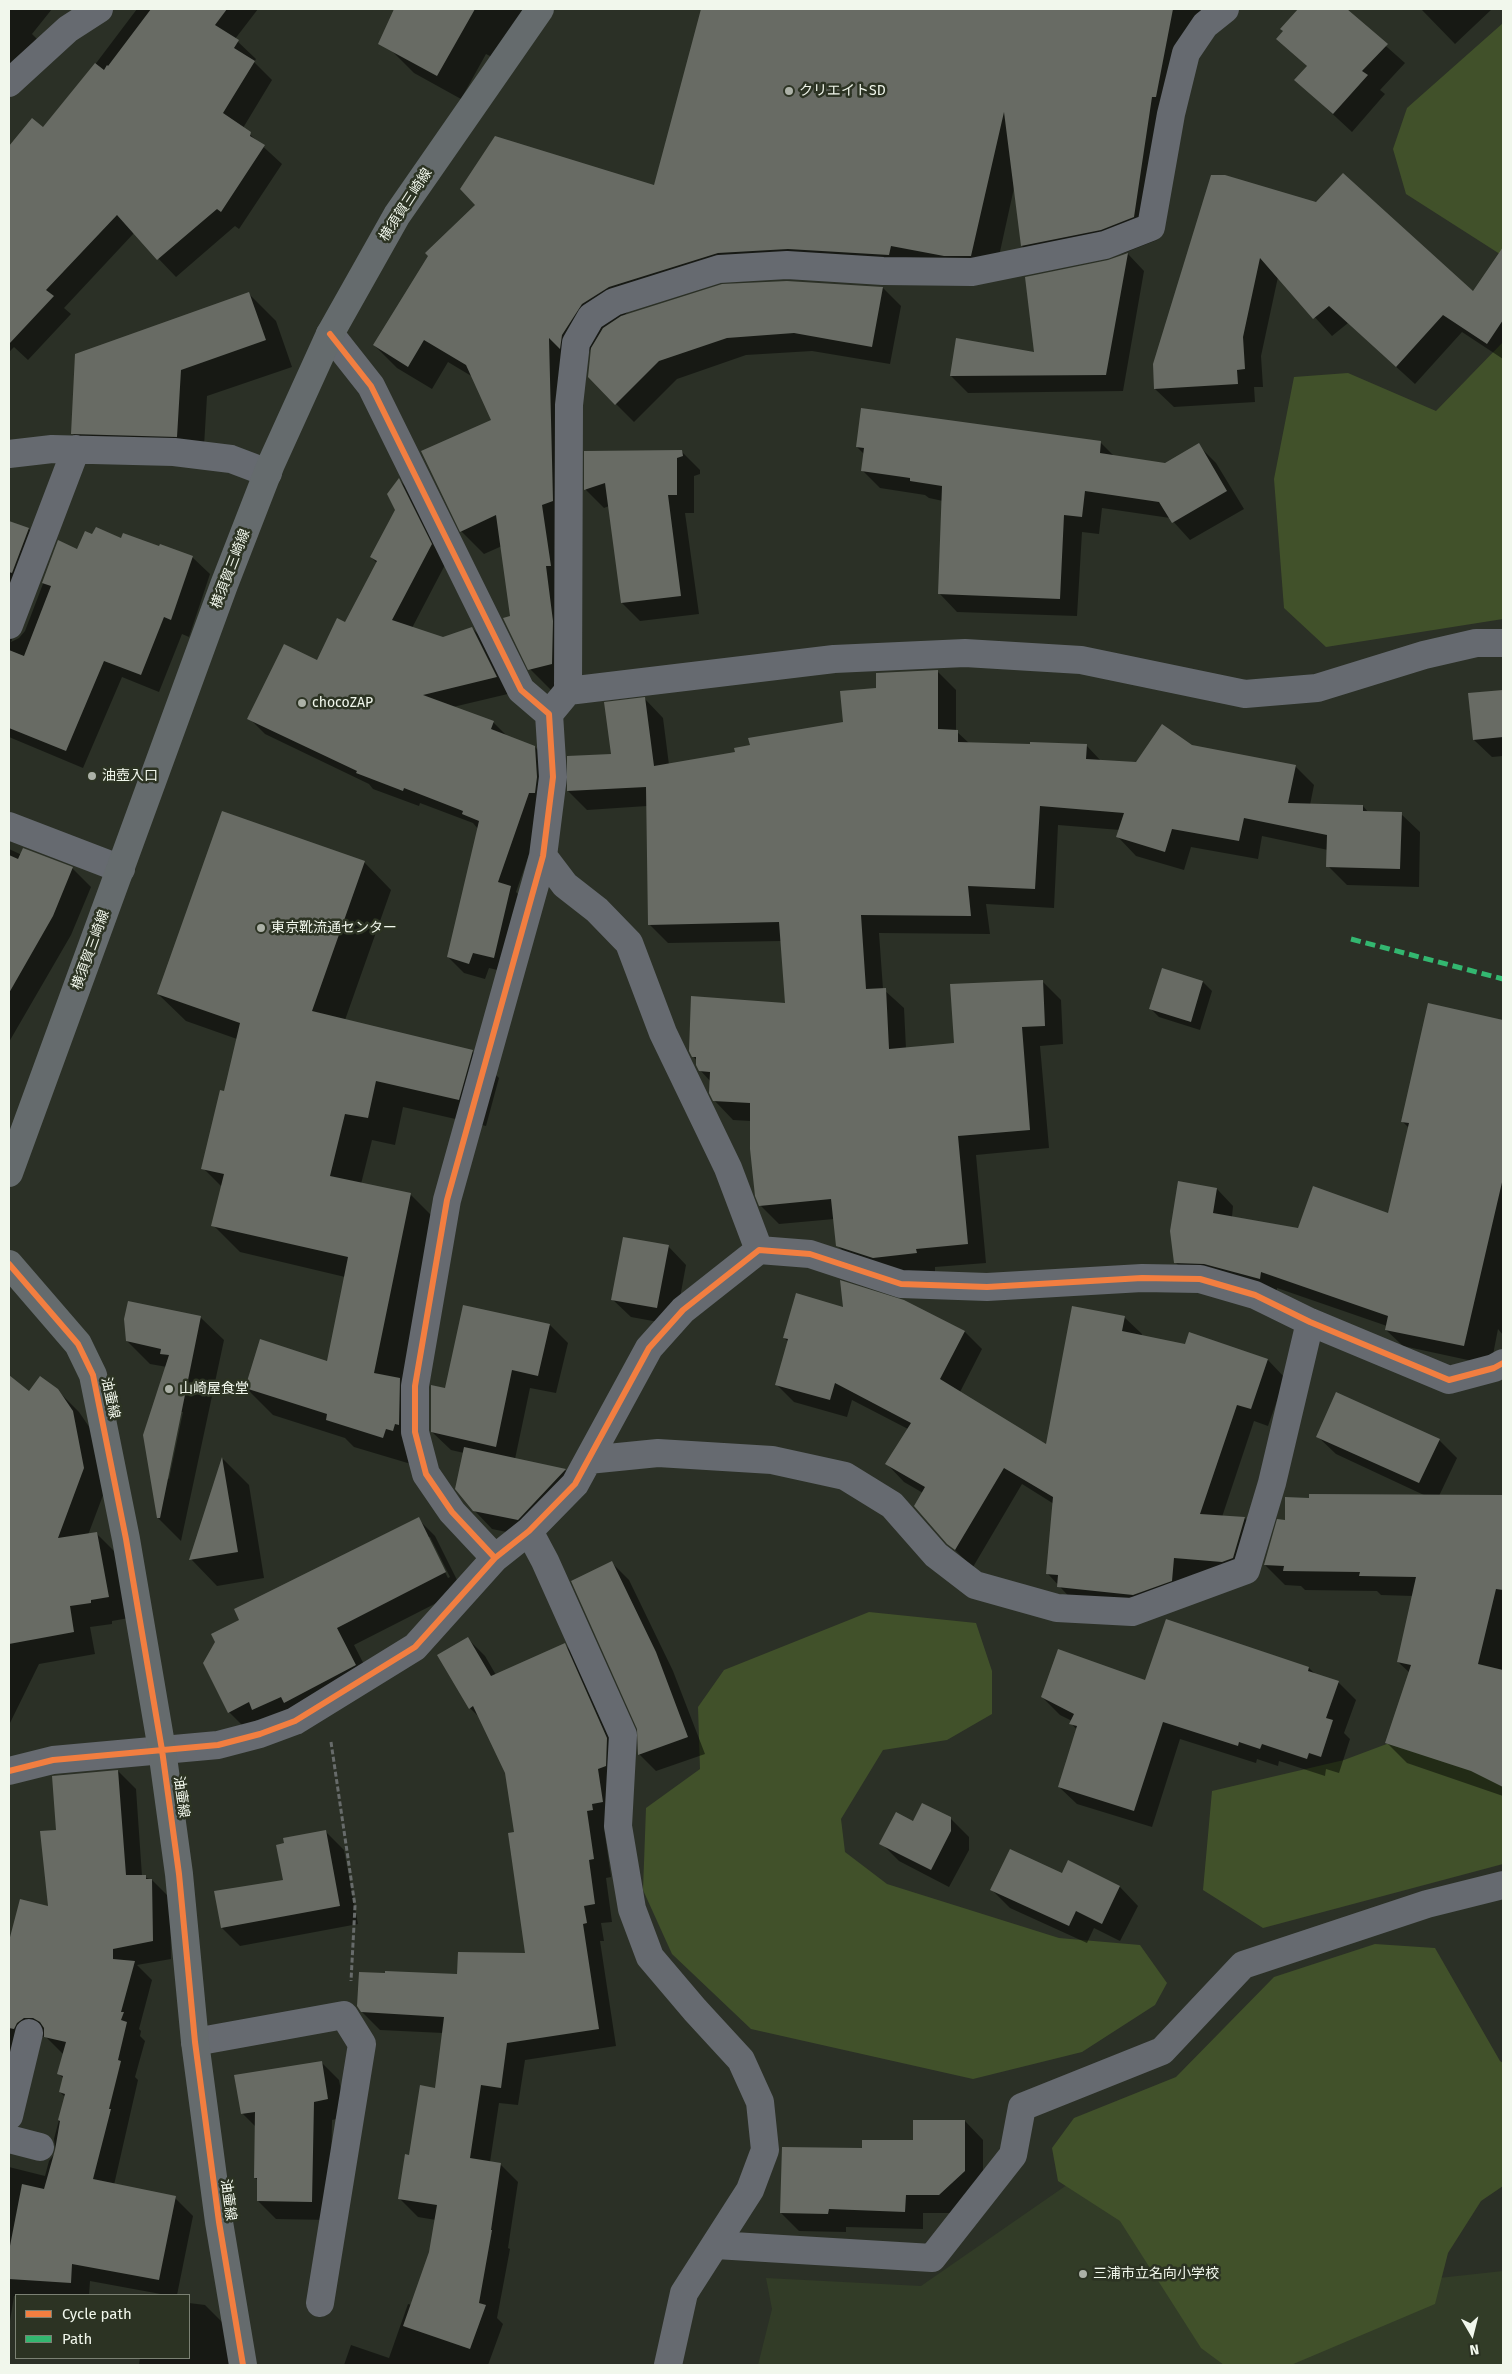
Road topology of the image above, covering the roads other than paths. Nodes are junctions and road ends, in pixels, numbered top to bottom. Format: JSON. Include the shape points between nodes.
{"nodes":[{"id":1,"x":99,"y":9,"type":"edge"},
{"id":2,"x":540,"y":9,"type":"edge"},
{"id":3,"x":1225,"y":9,"type":"edge"},
{"id":4,"x":9,"y":83,"type":"edge"},
{"id":5,"x":330,"y":334,"type":"junction"},
{"id":6,"x":76,"y":449,"type":"junction"},
{"id":7,"x":9,"y":454,"type":"edge"},
{"id":8,"x":268,"y":473,"type":"junction"},
{"id":9,"x":9,"y":625,"type":"edge"},
{"id":10,"x":1503,"y":643,"type":"edge"},
{"id":11,"x":568,"y":691,"type":"junction"},
{"id":12,"x":549,"y":714,"type":"junction"},
{"id":13,"x":9,"y":826,"type":"edge"},
{"id":14,"x":543,"y":856,"type":"junction"},
{"id":15,"x":121,"y":869,"type":"junction"},
{"id":16,"x":9,"y":1171,"type":"edge"},
{"id":17,"x":759,"y":1250,"type":"junction"},
{"id":18,"x":9,"y":1264,"type":"edge"},
{"id":19,"x":1310,"y":1322,"type":"junction"},
{"id":20,"x":1503,"y":1363,"type":"edge"},
{"id":21,"x":588,"y":1460,"type":"junction"},
{"id":22,"x":529,"y":1531,"type":"junction"},
{"id":23,"x":495,"y":1558,"type":"junction"},
{"id":24,"x":162,"y":1750,"type":"junction"},
{"id":25,"x":9,"y":1771,"type":"edge"},
{"id":26,"x":1503,"y":1885,"type":"edge"},
{"id":27,"x":29,"y":2033,"type":"dead end"},
{"id":28,"x":195,"y":2042,"type":"junction"},
{"id":29,"x":9,"y":2116,"type":"edge"},
{"id":30,"x":9,"y":2139,"type":"edge"},
{"id":31,"x":40,"y":2147,"type":"dead end"},
{"id":32,"x":716,"y":2245,"type":"junction"},
{"id":33,"x":320,"y":2303,"type":"dead end"},
{"id":34,"x":243,"y":2365,"type":"edge"},
{"id":35,"x":668,"y":2365,"type":"edge"}],
"edges":[{"from":1,"to":4,"type":"street","via":[[68,29]]},
{"from":2,"to":5,"type":"main road","name":"横須賀三崎線","via":[[397,215]]},
{"from":3,"to":11,"type":"street","via":[[1205,25],[1186,52],[1171,114],[1151,227],[1105,245],[972,272],[788,265],[719,269],[614,302],[591,317],[576,343],[570,405]]},
{"from":5,"to":8,"type":"main road","name":"横須賀三崎線"},
{"from":5,"to":12,"type":"street","via":[[371,386],[521,690]]},
{"from":6,"to":7,"type":"street"},
{"from":6,"to":8,"type":"street","via":[[174,452],[231,459]]},
{"from":6,"to":9,"type":"street"},
{"from":8,"to":15,"type":"main road","name":"横須賀三崎線"},
{"from":10,"to":11,"type":"street","via":[[1476,643],[1424,655],[1317,688],[1245,694],[1081,660],[965,653],[834,659]]},
{"from":11,"to":12,"type":"street"},
{"from":12,"to":14,"type":"street","via":[[554,777]]},
{"from":13,"to":15,"type":"street"},
{"from":14,"to":17,"type":"street","via":[[564,885],[597,910],[629,943],[663,1033],[728,1168]]},
{"from":14,"to":23,"type":"street","via":[[447,1200],[415,1386],[415,1432],[426,1474],[452,1512]]},
{"from":15,"to":16,"type":"main road","name":"横須賀三崎線"},
{"from":17,"to":19,"type":"street","via":[[810,1254],[902,1284],[986,1287],[1142,1278],[1200,1279],[1255,1295]]},
{"from":17,"to":21,"type":"street","via":[[683,1310],[649,1348]]},
{"from":18,"to":24,"type":"main road","name":"油壷線","via":[[78,1344],[92,1375],[126,1539]]},
{"from":19,"to":20,"type":"street","via":[[1449,1380]]},
{"from":19,"to":21,"type":"street","via":[[1272,1483],[1246,1570],[1132,1612],[1057,1608],[975,1585],[936,1555],[892,1505],[845,1476],[772,1460],[658,1453]]},
{"from":21,"to":22,"type":"street","via":[[575,1484]]},
{"from":22,"to":23,"type":"street"},
{"from":22,"to":32,"type":"street","via":[[623,1734],[618,1826],[632,1909],[650,1957],[741,2060],[760,2102],[765,2150],[750,2190]]},
{"from":23,"to":24,"type":"street","via":[[415,1647],[295,1721],[218,1744]]},
{"from":24,"to":25,"type":"street","via":[[53,1760]]},
{"from":24,"to":28,"type":"main road","name":"油壷線"},
{"from":26,"to":32,"type":"street","via":[[1427,1904],[1243,1965],[1162,2051],[1022,2106],[1013,2155],[932,2258]]},
{"from":27,"to":29,"type":"street"},
{"from":28,"to":33,"type":"street","via":[[344,2016],[362,2044]]},
{"from":28,"to":34,"type":"main road","name":"油壷線","via":[[219,2222]]},
{"from":30,"to":31,"type":"street"},
{"from":32,"to":35,"type":"street","via":[[684,2293]]}]}
